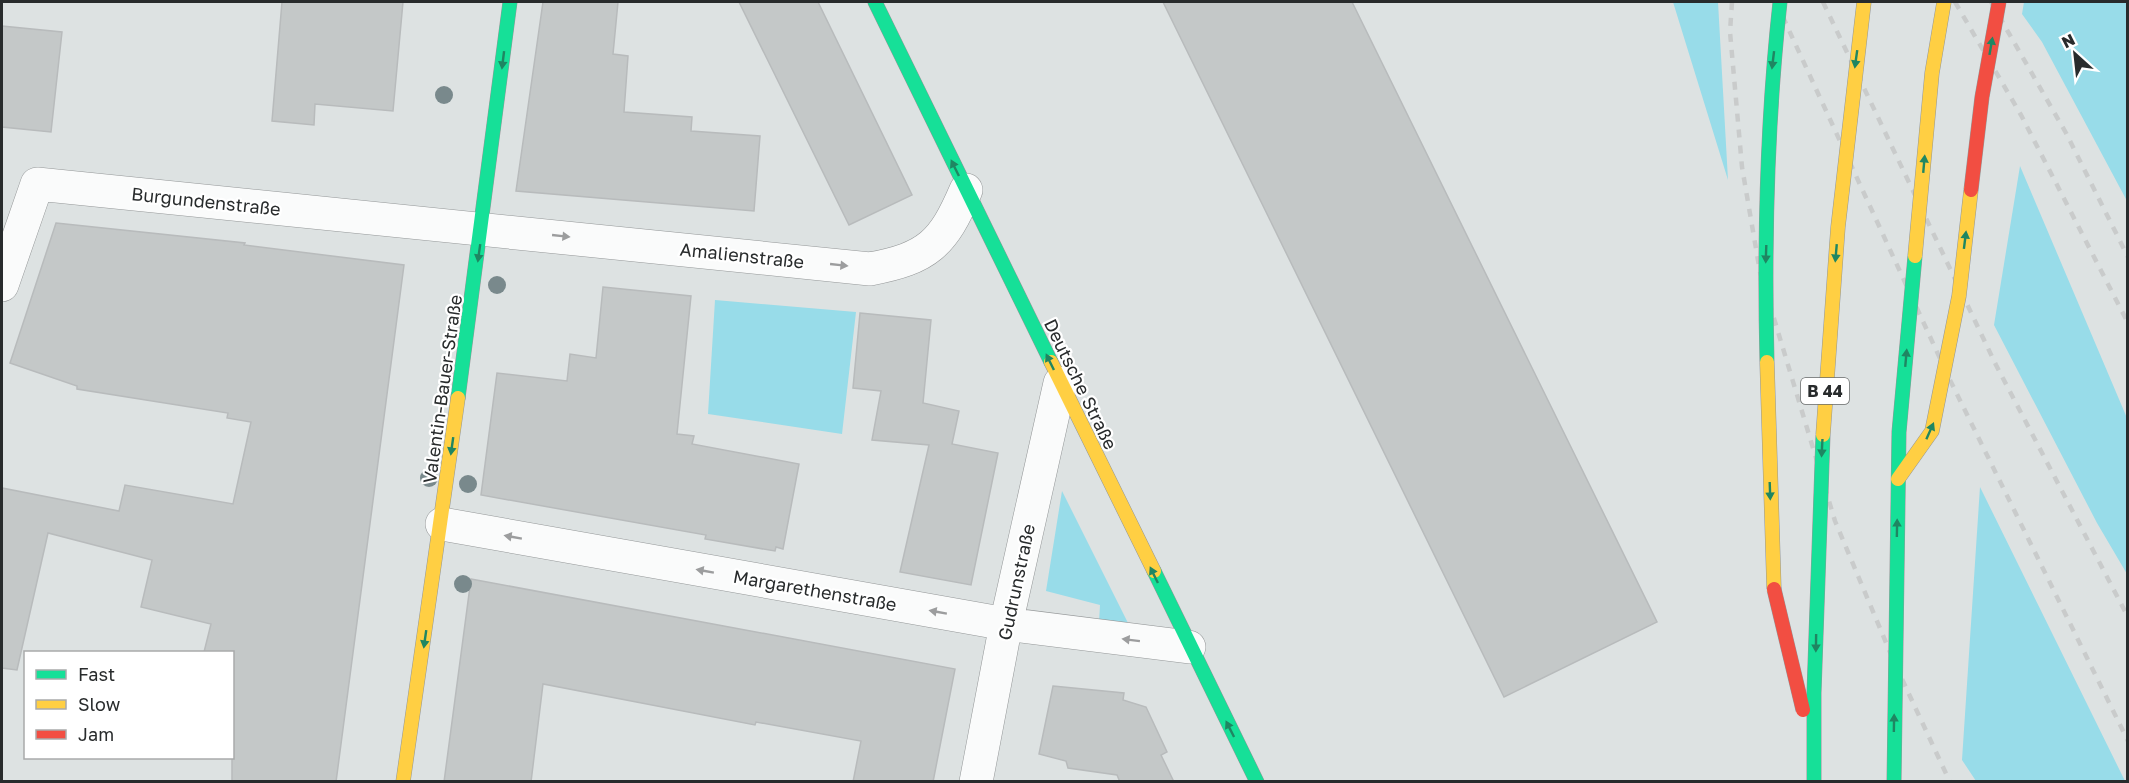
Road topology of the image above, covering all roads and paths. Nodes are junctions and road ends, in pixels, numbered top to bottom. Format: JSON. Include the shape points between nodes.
{"nodes":[{"id":1,"x":510,"y":2,"type":"edge"},
{"id":2,"x":874,"y":2,"type":"edge"},
{"id":3,"x":1780,"y":2,"type":"edge"},
{"id":4,"x":1864,"y":2,"type":"edge"},
{"id":5,"x":1944,"y":2,"type":"edge"},
{"id":6,"x":1999,"y":2,"type":"edge"},
{"id":7,"x":966,"y":190,"type":"junction"},
{"id":8,"x":482,"y":228,"type":"junction"},
{"id":9,"x":2,"y":285,"type":"edge"},
{"id":10,"x":1060,"y":383,"type":"junction"},
{"id":11,"x":1898,"y":479,"type":"junction"},
{"id":12,"x":442,"y":524,"type":"junction"},
{"id":13,"x":1006,"y":624,"type":"junction"},
{"id":14,"x":1189,"y":647,"type":"junction"},
{"id":15,"x":1814,"y":756,"type":"junction"},
{"id":16,"x":403,"y":782,"type":"edge"},
{"id":17,"x":976,"y":782,"type":"edge"},
{"id":18,"x":1257,"y":782,"type":"edge"},
{"id":19,"x":1814,"y":782,"type":"edge"},
{"id":20,"x":1894,"y":782,"type":"edge"}],
"edges":[{"from":1,"to":8,"type":"main road","name":"Valentin-Bauer-Straße","one_way":true},
{"from":7,"to":2,"type":"main road","name":"Deutsche Straße","one_way":true},
{"from":3,"to":15,"type":"main road","one_way":true,"bridge":true,"via":[[1772,73],[1765,292],[1773,566],[1774,588]]},
{"from":4,"to":15,"type":"main road","number":"B 44","one_way":true,"bridge":true,"via":[[1829,320],[1818,518]]},
{"from":11,"to":5,"type":"main road","one_way":true,"bridge":true,"via":[[1932,73]]},
{"from":11,"to":6,"type":"main road","one_way":true,"bridge":true,"via":[[1932,431],[1959,296],[1982,98]]},
{"from":8,"to":7,"type":"street","name":"Amalienstraße","one_way":true,"via":[[870,269],[904,262],[933,246],[952,224]]},
{"from":10,"to":7,"type":"main road","name":"Deutsche Straße","one_way":true},
{"from":8,"to":9,"type":"street","name":"Burgundenstraße","via":[[37,184]]},
{"from":8,"to":12,"type":"main road","name":"Valentin-Bauer-Straße","one_way":true},
{"from":10,"to":13,"type":"street","name":"Gudrunstraße"},
{"from":14,"to":10,"type":"main road","name":"Deutsche Straße","one_way":true},
{"from":20,"to":11,"type":"main road","one_way":true,"bridge":true},
{"from":13,"to":12,"type":"street","name":"Margarethenstraße","one_way":true},
{"from":12,"to":16,"type":"main road","name":"Valentin-Bauer-Straße","one_way":true},
{"from":14,"to":13,"type":"street","name":"Margarethenstraße","one_way":true},
{"from":13,"to":17,"type":"street","name":"Gudrunstraße"},
{"from":18,"to":14,"type":"main road","name":"Deutsche Straße","one_way":true},
{"from":15,"to":19,"type":"main road","number":"B 44","bridge":true}]}
